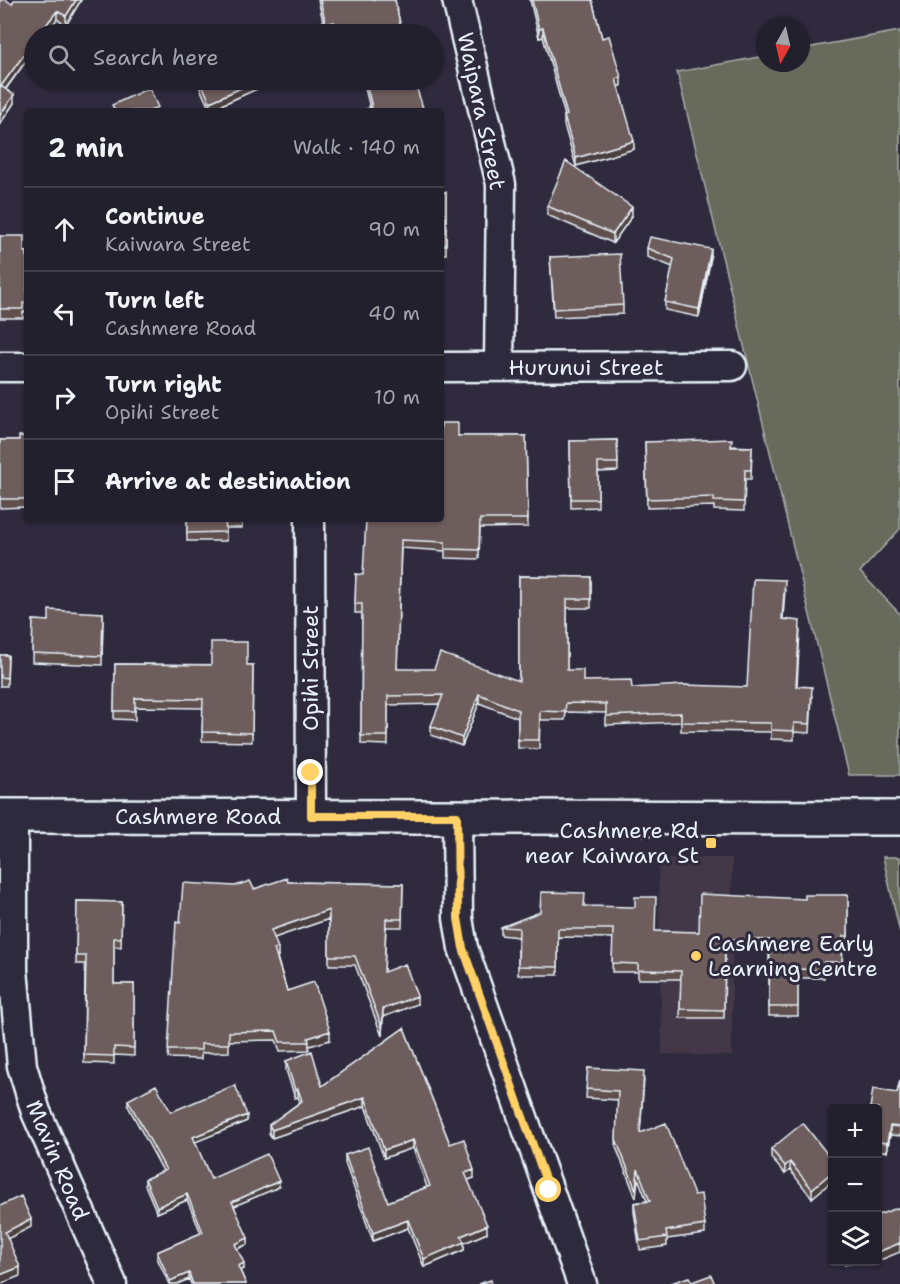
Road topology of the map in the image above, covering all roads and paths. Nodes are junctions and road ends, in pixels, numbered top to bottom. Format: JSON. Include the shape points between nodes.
{"nodes":[{"id":1,"x":457,"y":0,"type":"edge"},
{"id":2,"x":732,"y":366,"type":"dead end"},
{"id":3,"x":0,"y":367,"type":"edge"},
{"id":4,"x":24,"y":367,"type":"edge"},
{"id":5,"x":444,"y":367,"type":"edge"},
{"id":6,"x":499,"y":367,"type":"junction"},
{"id":7,"x":309,"y":522,"type":"edge"},
{"id":8,"x":7,"y":816,"type":"edge"},
{"id":9,"x":311,"y":816,"type":"junction"},
{"id":10,"x":457,"y":816,"type":"junction"},
{"id":11,"x":900,"y":818,"type":"edge"},
{"id":12,"x":112,"y":1284,"type":"edge"},
{"id":13,"x":582,"y":1284,"type":"edge"}],
"edges":[{"from":1,"to":6,"type":"street","name":"Waipara Street","via":[[501,184]]},
{"from":2,"to":6,"type":"street","name":"Hurunui Street"},
{"from":3,"to":4,"type":"street"},
{"from":5,"to":6,"type":"street","name":"Hurunui Street"},
{"from":7,"to":9,"type":"street","name":"Opihi Street"},
{"from":8,"to":9,"type":"main road","name":"Cashmere Road"},
{"from":8,"to":12,"type":"street","name":"Mavin Road","via":[[13,970],[25,1077],[36,1112]]},
{"from":9,"to":10,"type":"main road","name":"Cashmere Road"},
{"from":10,"to":11,"type":"main road","name":"Cashmere Road"},
{"from":10,"to":13,"type":"street","via":[[458,918],[463,948]]}]}
